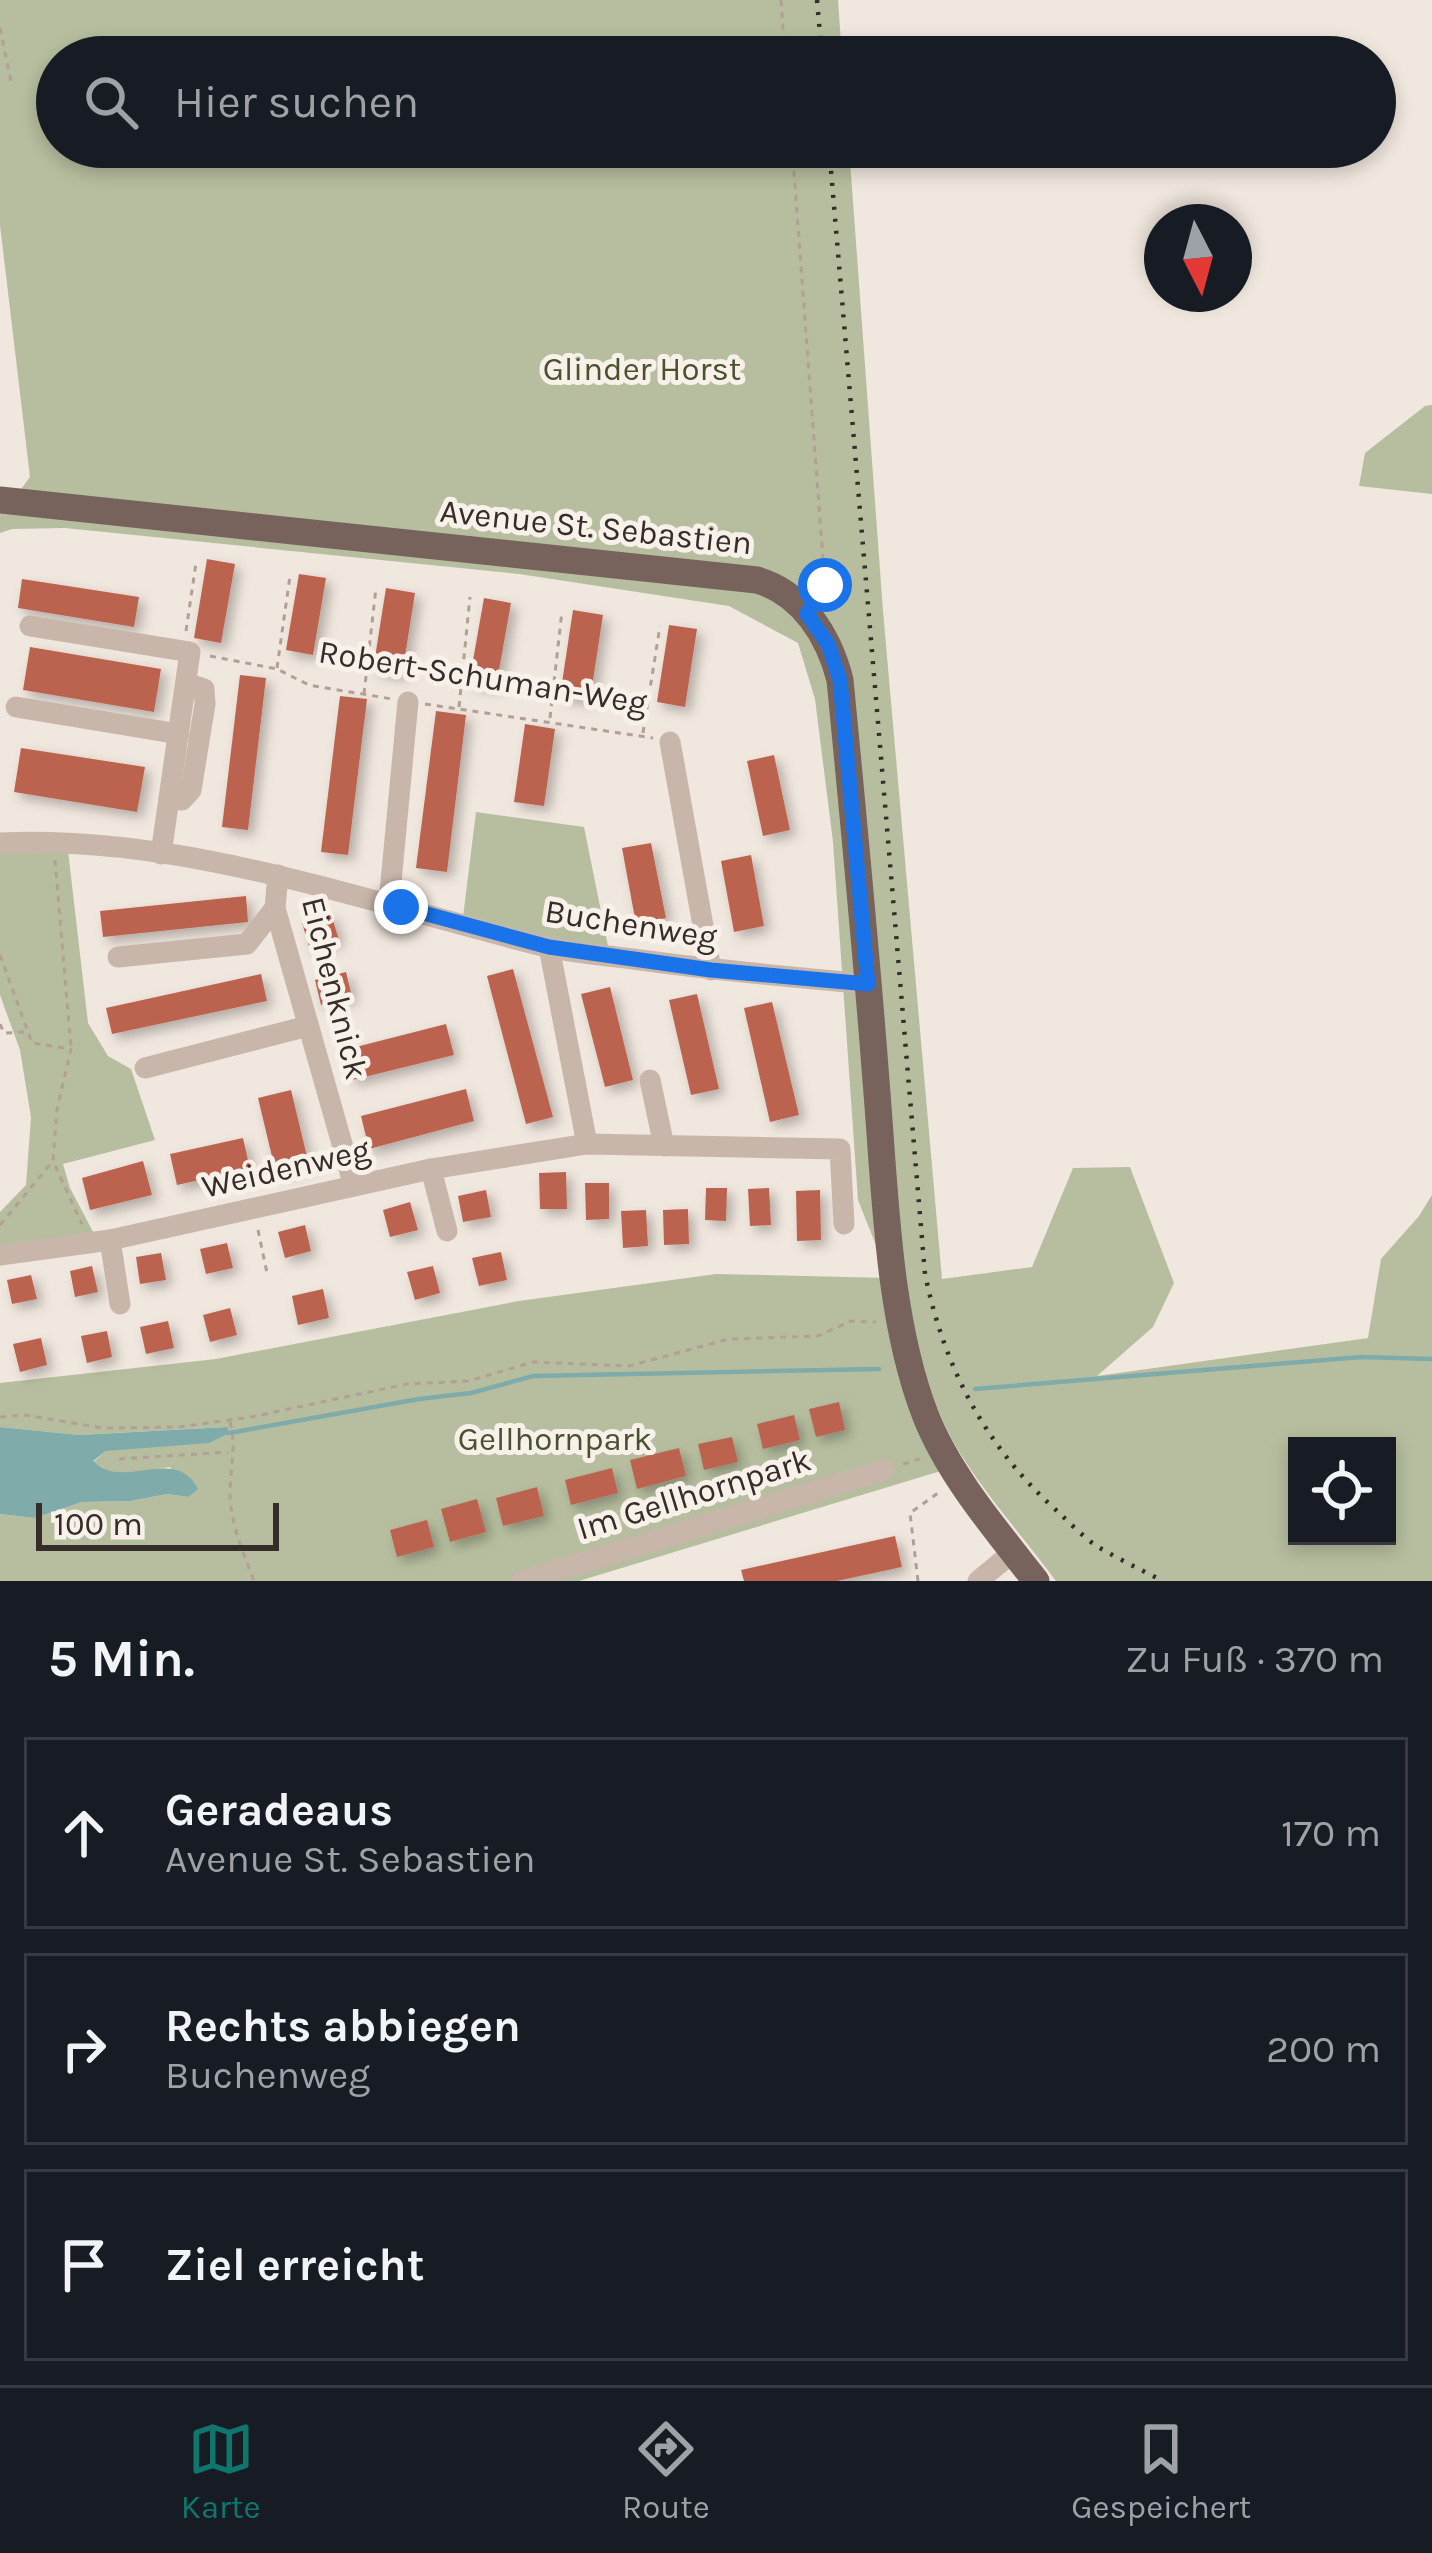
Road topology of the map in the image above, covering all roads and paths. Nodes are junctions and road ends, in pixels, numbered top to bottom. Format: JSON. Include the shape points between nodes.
{"nodes":[{"id":1,"x":781,"y":0,"type":"edge"},
{"id":2,"x":0,"y":28,"type":"edge"},
{"id":3,"x":784,"y":36,"type":"edge"},
{"id":4,"x":12,"y":86,"type":"dead end"},
{"id":5,"x":794,"y":168,"type":"edge"},
{"id":6,"x":0,"y":500,"type":"edge"},
{"id":7,"x":196,"y":563,"type":"dead end"},
{"id":8,"x":290,"y":575,"type":"dead end"},
{"id":9,"x":376,"y":588,"type":"dead end"},
{"id":10,"x":470,"y":597,"type":"dead end"},
{"id":11,"x":562,"y":611,"type":"dead end"},
{"id":12,"x":807,"y":614,"type":"junction"},
{"id":13,"x":30,"y":626,"type":"dead end"},
{"id":14,"x":660,"y":626,"type":"dead end"},
{"id":15,"x":186,"y":651,"type":"junction"},
{"id":16,"x":277,"y":669,"type":"junction"},
{"id":17,"x":186,"y":683,"type":"junction"},
{"id":18,"x":364,"y":695,"type":"junction"},
{"id":19,"x":408,"y":702,"type":"junction"},
{"id":20,"x":16,"y":707,"type":"dead end"},
{"id":21,"x":459,"y":709,"type":"junction"},
{"id":22,"x":550,"y":720,"type":"junction"},
{"id":23,"x":179,"y":734,"type":"junction"},
{"id":24,"x":642,"y":735,"type":"junction"},
{"id":25,"x":670,"y":742,"type":"joint"},
{"id":26,"x":170,"y":798,"type":"junction"},
{"id":27,"x":53,"y":841,"type":"junction"},
{"id":28,"x":0,"y":843,"type":"edge"},
{"id":29,"x":161,"y":854,"type":"junction"},
{"id":30,"x":278,"y":875,"type":"junction"},
{"id":31,"x":389,"y":904,"type":"junction"},
{"id":32,"x":275,"y":908,"type":"junction"},
{"id":33,"x":549,"y":947,"type":"junction"},
{"id":34,"x":0,"y":955,"type":"edge"},
{"id":35,"x":118,"y":957,"type":"dead end"},
{"id":36,"x":711,"y":970,"type":"junction"},
{"id":37,"x":868,"y":984,"type":"junction"},
{"id":38,"x":0,"y":1024,"type":"edge"},
{"id":39,"x":308,"y":1025,"type":"junction"},
{"id":40,"x":28,"y":1032,"type":"junction"},
{"id":41,"x":71,"y":1049,"type":"junction"},
{"id":42,"x":145,"y":1068,"type":"dead end"},
{"id":43,"x":650,"y":1080,"type":"dead end"},
{"id":44,"x":587,"y":1144,"type":"junction"},
{"id":45,"x":664,"y":1146,"type":"junction"},
{"id":46,"x":53,"y":1161,"type":"junction"},
{"id":47,"x":431,"y":1169,"type":"junction"},
{"id":48,"x":354,"y":1186,"type":"junction"},
{"id":49,"x":254,"y":1210,"type":"junction"},
{"id":50,"x":844,"y":1224,"type":"dead end"},
{"id":51,"x":0,"y":1225,"type":"edge"},
{"id":52,"x":447,"y":1231,"type":"dead end"},
{"id":53,"x":100,"y":1241,"type":"junction"},
{"id":54,"x":0,"y":1256,"type":"edge"},
{"id":55,"x":268,"y":1274,"type":"dead end"},
{"id":56,"x":120,"y":1304,"type":"dead end"},
{"id":57,"x":900,"y":1321,"type":"junction"},
{"id":58,"x":0,"y":1417,"type":"edge"},
{"id":59,"x":230,"y":1422,"type":"junction"},
{"id":60,"x":943,"y":1451,"type":"junction"},
{"id":61,"x":230,"y":1452,"type":"junction"},
{"id":62,"x":119,"y":1459,"type":"dead end"},
{"id":63,"x":884,"y":1470,"type":"joint"},
{"id":64,"x":960,"y":1476,"type":"junction"},
{"id":65,"x":1013,"y":1552,"type":"junction"},
{"id":66,"x":254,"y":1581,"type":"edge"},
{"id":67,"x":522,"y":1581,"type":"edge"},
{"id":68,"x":918,"y":1581,"type":"edge"},
{"id":69,"x":978,"y":1581,"type":"edge"},
{"id":70,"x":1036,"y":1581,"type":"edge"}],
"edges":[{"from":1,"to":3,"type":"path"},
{"from":2,"to":4,"type":"path"},
{"from":5,"to":12,"type":"path","via":[[825,585]]},
{"from":6,"to":12,"type":"main road","name":"Avenue St. Sebastien","via":[[757,580],[778,586]]},
{"from":7,"to":15,"type":"path"},
{"from":8,"to":16,"type":"path"},
{"from":9,"to":18,"type":"path"},
{"from":10,"to":21,"type":"path"},
{"from":11,"to":22,"type":"path"},
{"from":12,"to":37,"type":"main road","name":"Avenue St. Sebastien","via":[[840,680]]},
{"from":13,"to":15,"type":"street"},
{"from":14,"to":24,"type":"path"},
{"from":15,"to":16,"type":"path","name":"Robert-Schuman-Weg"},
{"from":15,"to":17,"type":"street"},
{"from":16,"to":18,"type":"path","name":"Robert-Schuman-Weg","via":[[309,686]]},
{"from":17,"to":23,"type":"street"},
{"from":17,"to":26,"type":"street","via":[[204,689],[205,704],[191,790],[182,800]]},
{"from":18,"to":19,"type":"path","name":"Robert-Schuman-Weg"},
{"from":19,"to":21,"type":"path","name":"Robert-Schuman-Weg"},
{"from":19,"to":31,"type":"street"},
{"from":20,"to":23,"type":"street"},
{"from":21,"to":22,"type":"path","name":"Robert-Schuman-Weg"},
{"from":22,"to":24,"type":"path","name":"Robert-Schuman-Weg"},
{"from":23,"to":26,"type":"street"},
{"from":24,"to":25,"type":"path","name":"Robert-Schuman-Weg"},
{"from":25,"to":36,"type":"street","name":"Robert-Schuman-Weg"},
{"from":26,"to":29,"type":"street"},
{"from":27,"to":28,"type":"street","name":"Buchenweg"},
{"from":27,"to":29,"type":"street","name":"Buchenweg"},
{"from":27,"to":41,"type":"path"},
{"from":29,"to":30,"type":"street","name":"Buchenweg"},
{"from":30,"to":31,"type":"street","name":"Buchenweg"},
{"from":30,"to":32,"type":"street","name":"Eichenknick"},
{"from":31,"to":33,"type":"street","name":"Buchenweg"},
{"from":32,"to":35,"type":"street","via":[[248,944]]},
{"from":32,"to":39,"type":"street","name":"Eichenknick"},
{"from":33,"to":36,"type":"street","name":"Buchenweg"},
{"from":33,"to":44,"type":"street"},
{"from":34,"to":40,"type":"path"},
{"from":36,"to":37,"type":"street","name":"Buchenweg"},
{"from":37,"to":57,"type":"main road","name":"Avenue St. Sebastien"},
{"from":38,"to":40,"type":"path","via":[[4,1033]]},
{"from":39,"to":42,"type":"street"},
{"from":39,"to":48,"type":"street","name":"Eichenknick"},
{"from":40,"to":41,"type":"path","via":[[32,1042]]},
{"from":41,"to":46,"type":"path"},
{"from":43,"to":45,"type":"street"},
{"from":44,"to":45,"type":"street","name":"Weidenweg"},
{"from":44,"to":47,"type":"street","name":"Weidenweg"},
{"from":45,"to":50,"type":"street","name":"Weidenweg","via":[[840,1149]]},
{"from":46,"to":51,"type":"path"},
{"from":46,"to":53,"type":"path"},
{"from":47,"to":48,"type":"street","name":"Weidenweg"},
{"from":47,"to":52,"type":"street"},
{"from":48,"to":49,"type":"street","name":"Weidenweg"},
{"from":49,"to":53,"type":"street","name":"Weidenweg"},
{"from":49,"to":55,"type":"path"},
{"from":53,"to":54,"type":"street","name":"Weidenweg"},
{"from":53,"to":56,"type":"street"},
{"from":57,"to":59,"type":"path","via":[[850,1321],[818,1336],[729,1339],[629,1366],[533,1362],[470,1381],[407,1384]]},
{"from":57,"to":60,"type":"main road","name":"Avenue St. Sebastien"},
{"from":58,"to":59,"type":"path","via":[[102,1428]]},
{"from":59,"to":61,"type":"path"},
{"from":60,"to":63,"type":"path"},
{"from":60,"to":64,"type":"main road","name":"Avenue St. Sebastien"},
{"from":61,"to":62,"type":"path"},
{"from":61,"to":66,"type":"path","via":[[231,1509]]},
{"from":63,"to":67,"type":"street","name":"Im Gellhornpark"},
{"from":64,"to":65,"type":"main road","name":"Avenue St. Sebastien"},
{"from":64,"to":68,"type":"path","via":[[910,1513]]},
{"from":65,"to":69,"type":"street"},
{"from":65,"to":70,"type":"main road","name":"Avenue St. Sebastien"}]}
